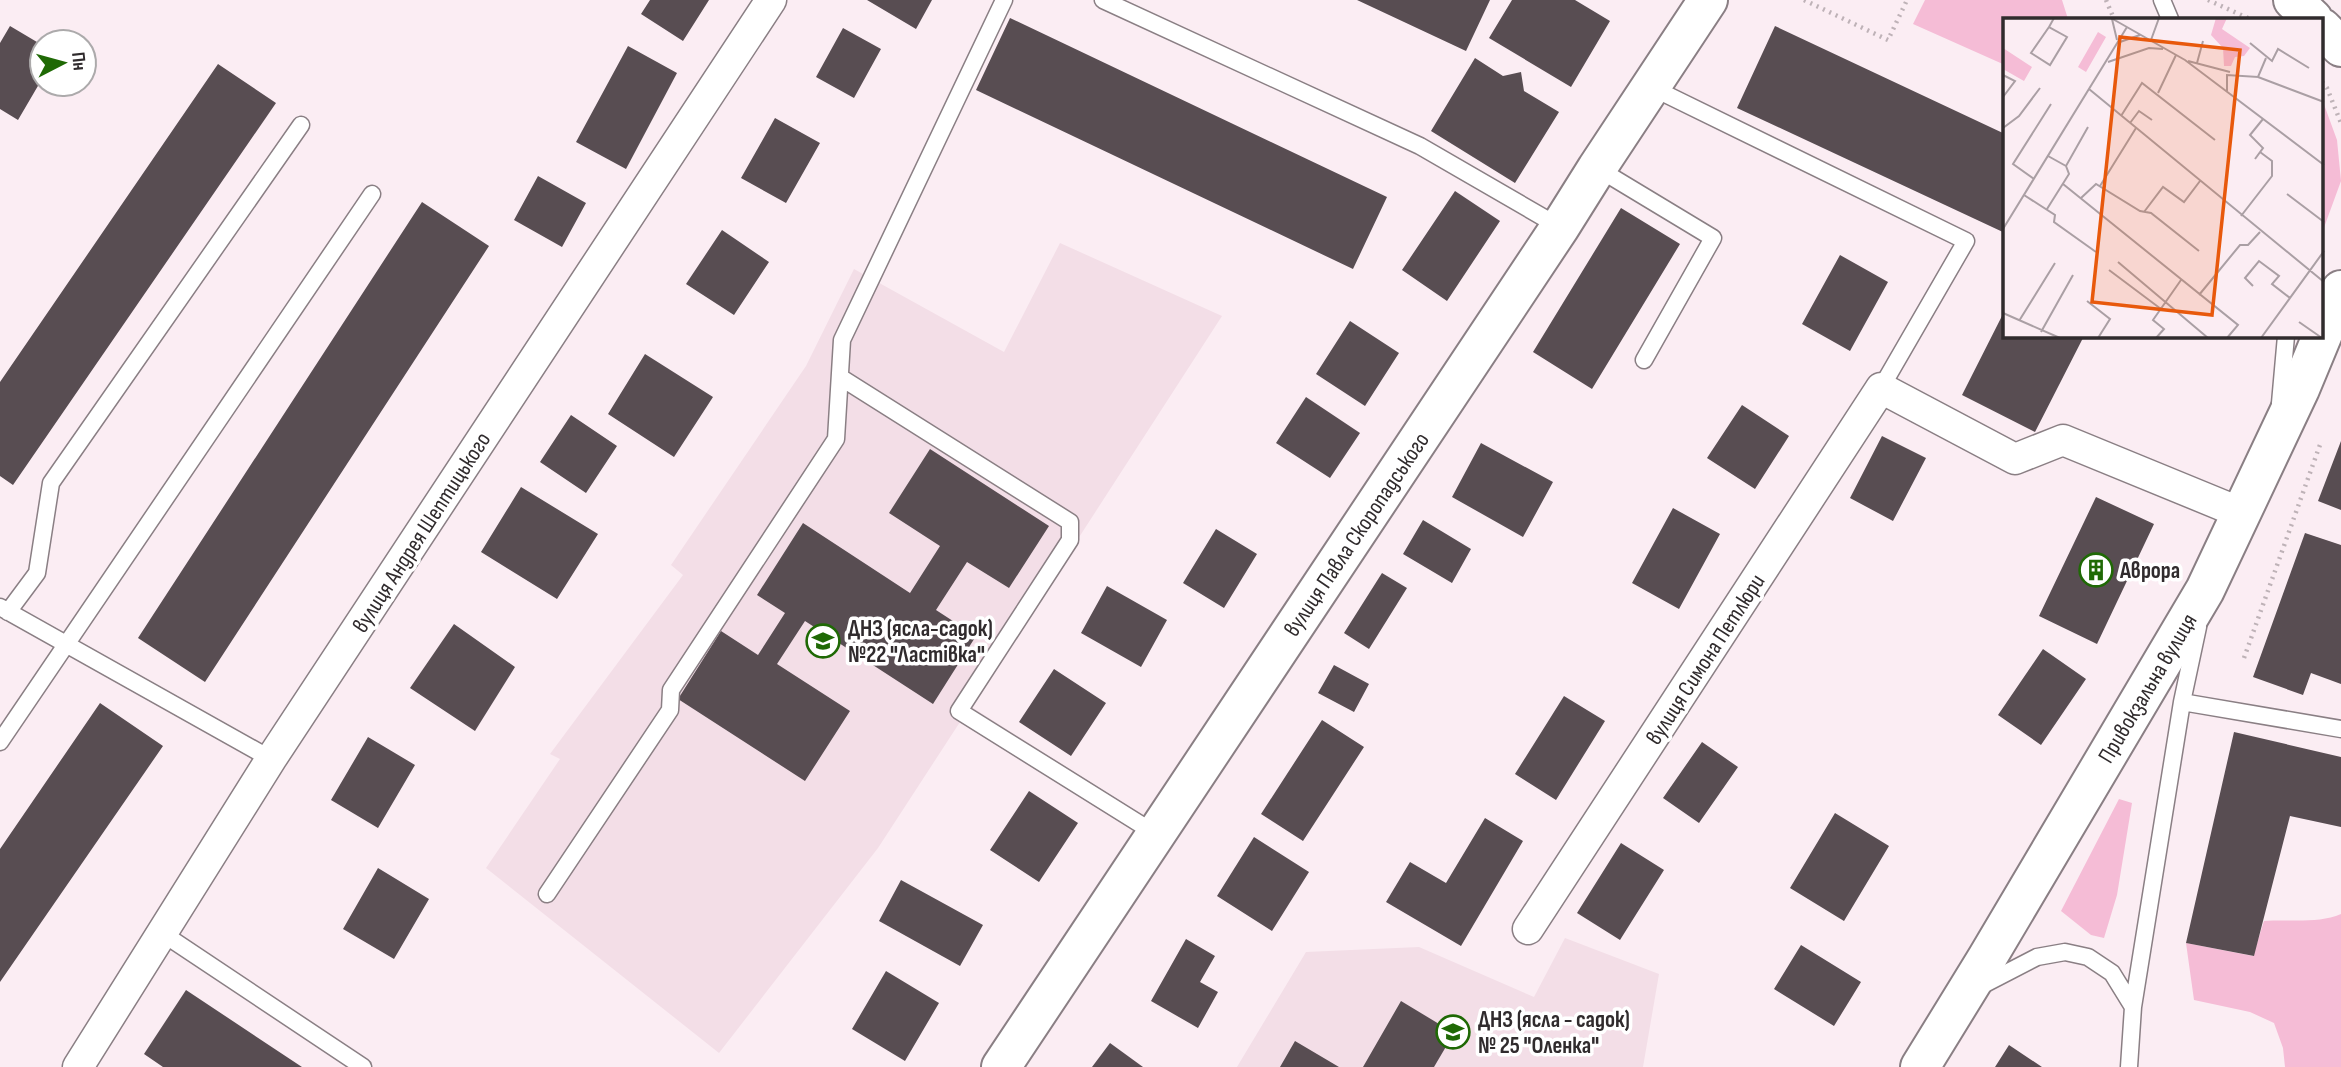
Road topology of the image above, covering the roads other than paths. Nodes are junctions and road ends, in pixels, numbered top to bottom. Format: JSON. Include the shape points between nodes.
{"nodes":[{"id":1,"x":771,"y":0,"type":"edge"},
{"id":2,"x":1004,"y":0,"type":"edge"},
{"id":3,"x":1103,"y":0,"type":"edge"},
{"id":4,"x":1708,"y":0,"type":"edge"},
{"id":5,"x":2162,"y":0,"type":"edge"},
{"id":6,"x":2293,"y":0,"type":"edge"},
{"id":7,"x":2318,"y":0,"type":"edge"},
{"id":8,"x":2341,"y":11,"type":"edge"},
{"id":9,"x":2170,"y":18,"type":"edge"},
{"id":10,"x":2312,"y":18,"type":"edge"},
{"id":11,"x":2324,"y":30,"type":"edge"},
{"id":12,"x":2341,"y":47,"type":"edge"},
{"id":13,"x":1651,"y":87,"type":"junction"},
{"id":14,"x":301,"y":125,"type":"dead end"},
{"id":15,"x":1597,"y":167,"type":"junction"},
{"id":16,"x":372,"y":194,"type":"dead end"},
{"id":17,"x":1560,"y":227,"type":"junction"},
{"id":18,"x":2341,"y":290,"type":"edge"},
{"id":19,"x":2324,"y":331,"type":"edge"},
{"id":20,"x":2286,"y":338,"type":"edge"},
{"id":21,"x":2321,"y":338,"type":"edge"},
{"id":22,"x":1644,"y":360,"type":"dead end"},
{"id":23,"x":840,"y":377,"type":"junction"},
{"id":24,"x":1881,"y":388,"type":"junction"},
{"id":25,"x":2241,"y":513,"type":"junction"},
{"id":26,"x":2205,"y":590,"type":"junction"},
{"id":27,"x":4,"y":609,"type":"edge"},
{"id":28,"x":65,"y":644,"type":"junction"},
{"id":29,"x":2182,"y":702,"type":"junction"},
{"id":30,"x":2341,"y":729,"type":"edge"},
{"id":31,"x":0,"y":743,"type":"edge"},
{"id":32,"x":271,"y":759,"type":"junction"},
{"id":33,"x":1156,"y":834,"type":"junction"},
{"id":34,"x":547,"y":894,"type":"dead end"},
{"id":35,"x":1528,"y":929,"type":"dead end"},
{"id":36,"x":162,"y":933,"type":"junction"},
{"id":37,"x":1964,"y":994,"type":"junction"},
{"id":38,"x":2133,"y":1007,"type":"junction"},
{"id":39,"x":78,"y":1067,"type":"edge"},
{"id":40,"x":363,"y":1067,"type":"edge"},
{"id":41,"x":1001,"y":1067,"type":"edge"},
{"id":42,"x":1920,"y":1067,"type":"edge"},
{"id":43,"x":2129,"y":1067,"type":"edge"}],
"edges":[{"from":1,"to":32,"type":"street","name":"вулиця Андрея Шептицького"},
{"from":2,"to":23,"type":"lane","via":[[842,340]]},
{"from":3,"to":17,"type":"lane","via":[[1420,146]]},
{"from":4,"to":13,"type":"street","name":"вулиця Павла Скоропадського"},
{"from":5,"to":9,"type":"lane"},
{"from":6,"to":10,"type":"street"},
{"from":7,"to":8,"type":"street"},
{"from":11,"to":12,"type":"street"},
{"from":13,"to":15,"type":"street","name":"вулиця Павла Скоропадського"},
{"from":13,"to":24,"type":"lane","via":[[1966,241]]},
{"from":14,"to":27,"type":"lane","via":[[51,483],[37,573]]},
{"from":15,"to":17,"type":"street","name":"вулиця Павла Скоропадського"},
{"from":15,"to":22,"type":"lane","via":[[1713,239]]},
{"from":16,"to":28,"type":"lane"},
{"from":17,"to":33,"type":"street","name":"вулиця Павла Скоропадського"},
{"from":18,"to":19,"type":"street","name":"Привокзальна вулиця"},
{"from":20,"to":25,"type":"lane","via":[[2280,404]]},
{"from":21,"to":25,"type":"street","name":"Привокзальна вулиця"},
{"from":23,"to":33,"type":"lane","via":[[1070,522],[1070,540],[959,711]]},
{"from":23,"to":34,"type":"lane","via":[[836,439],[671,690],[670,710]]},
{"from":24,"to":25,"type":"street","via":[[2015,459],[2063,440]]},
{"from":24,"to":35,"type":"street","name":"вулиця Симона Петлюри"},
{"from":25,"to":26,"type":"street","name":"Привокзальна вулиця"},
{"from":26,"to":29,"type":"lane"},
{"from":26,"to":37,"type":"street","name":"Привокзальна вулиця"},
{"from":27,"to":28,"type":"lane"},
{"from":28,"to":31,"type":"lane"},
{"from":28,"to":32,"type":"lane"},
{"from":29,"to":30,"type":"lane"},
{"from":29,"to":38,"type":"lane"},
{"from":32,"to":36,"type":"street","name":"вулиця Андрея Шептицького"},
{"from":33,"to":41,"type":"street","name":"вулиця Павла Скоропадського"},
{"from":36,"to":39,"type":"street","name":"вулиця Андрея Шептицького"},
{"from":36,"to":40,"type":"lane"},
{"from":37,"to":38,"type":"lane","via":[[2037,957],[2065,952],[2088,957],[2112,973]]},
{"from":37,"to":42,"type":"street","name":"Привокзальна вулиця"},
{"from":38,"to":43,"type":"lane"}]}
